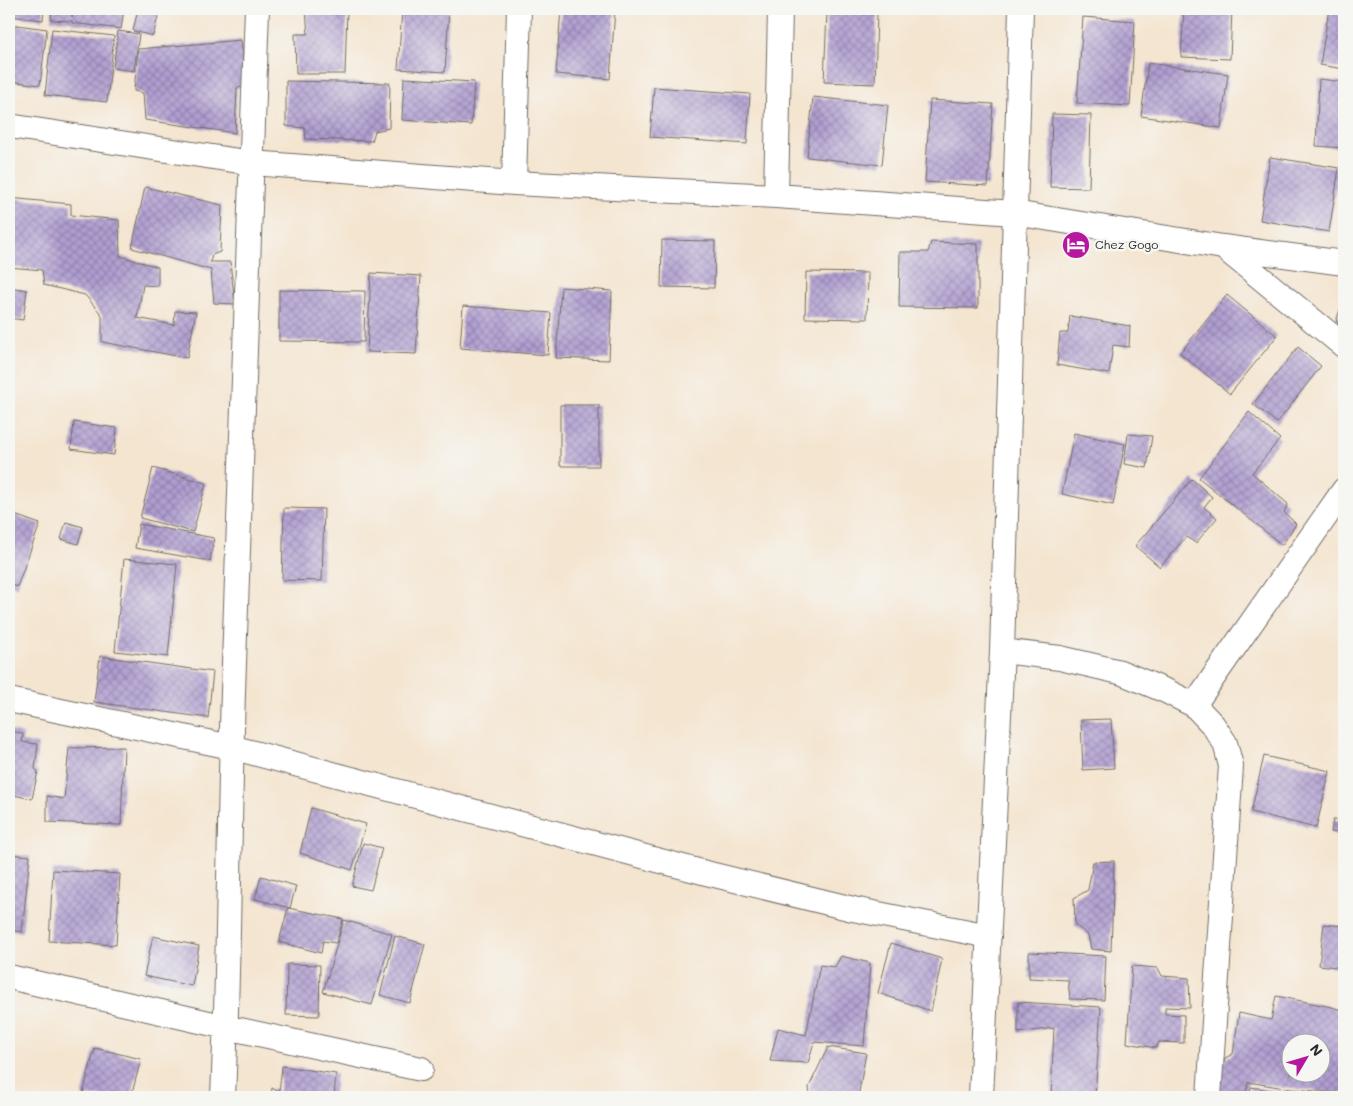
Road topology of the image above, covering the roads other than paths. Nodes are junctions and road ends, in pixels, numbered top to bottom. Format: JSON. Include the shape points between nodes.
{"nodes":[{"id":1,"x":257,"y":9,"type":"edge"},
{"id":2,"x":519,"y":9,"type":"edge"},
{"id":3,"x":780,"y":9,"type":"edge"},
{"id":4,"x":1022,"y":9,"type":"edge"},
{"id":5,"x":9,"y":126,"type":"edge"},
{"id":6,"x":252,"y":163,"type":"junction"},
{"id":7,"x":514,"y":183,"type":"junction"},
{"id":8,"x":776,"y":196,"type":"junction"},
{"id":9,"x":1014,"y":213,"type":"junction"},
{"id":10,"x":1223,"y":247,"type":"junction"},
{"id":11,"x":1344,"y":263,"type":"edge"},
{"id":12,"x":1344,"y":346,"type":"edge"},
{"id":13,"x":1344,"y":490,"type":"edge"},
{"id":14,"x":1002,"y":650,"type":"junction"},
{"id":15,"x":9,"y":700,"type":"edge"},
{"id":16,"x":1194,"y":705,"type":"junction"},
{"id":17,"x":231,"y":747,"type":"junction"},
{"id":18,"x":989,"y":936,"type":"junction"},
{"id":19,"x":9,"y":977,"type":"edge"},
{"id":20,"x":226,"y":1028,"type":"junction"},
{"id":21,"x":421,"y":1069,"type":"dead end"},
{"id":22,"x":223,"y":1097,"type":"edge"},
{"id":23,"x":981,"y":1097,"type":"edge"},
{"id":24,"x":1210,"y":1097,"type":"edge"}],
"edges":[{"from":1,"to":6,"type":"street"},
{"from":2,"to":7,"type":"street"},
{"from":3,"to":8,"type":"street"},
{"from":4,"to":9,"type":"street"},
{"from":5,"to":6,"type":"street"},
{"from":6,"to":7,"type":"street"},
{"from":6,"to":17,"type":"street"},
{"from":7,"to":8,"type":"street"},
{"from":8,"to":9,"type":"street"},
{"from":9,"to":10,"type":"street"},
{"from":9,"to":14,"type":"street"},
{"from":10,"to":11,"type":"street"},
{"from":10,"to":12,"type":"street"},
{"from":13,"to":16,"type":"street"},
{"from":14,"to":16,"type":"street","via":[[1060,658],[1120,672]]},
{"from":14,"to":18,"type":"street"},
{"from":15,"to":17,"type":"street"},
{"from":16,"to":24,"type":"street","via":[[1225,743],[1231,766]]},
{"from":17,"to":18,"type":"street","via":[[724,877],[853,909]]},
{"from":17,"to":20,"type":"street"},
{"from":18,"to":23,"type":"street"},
{"from":19,"to":20,"type":"street"},
{"from":20,"to":21,"type":"street"},
{"from":20,"to":22,"type":"street"}]}
